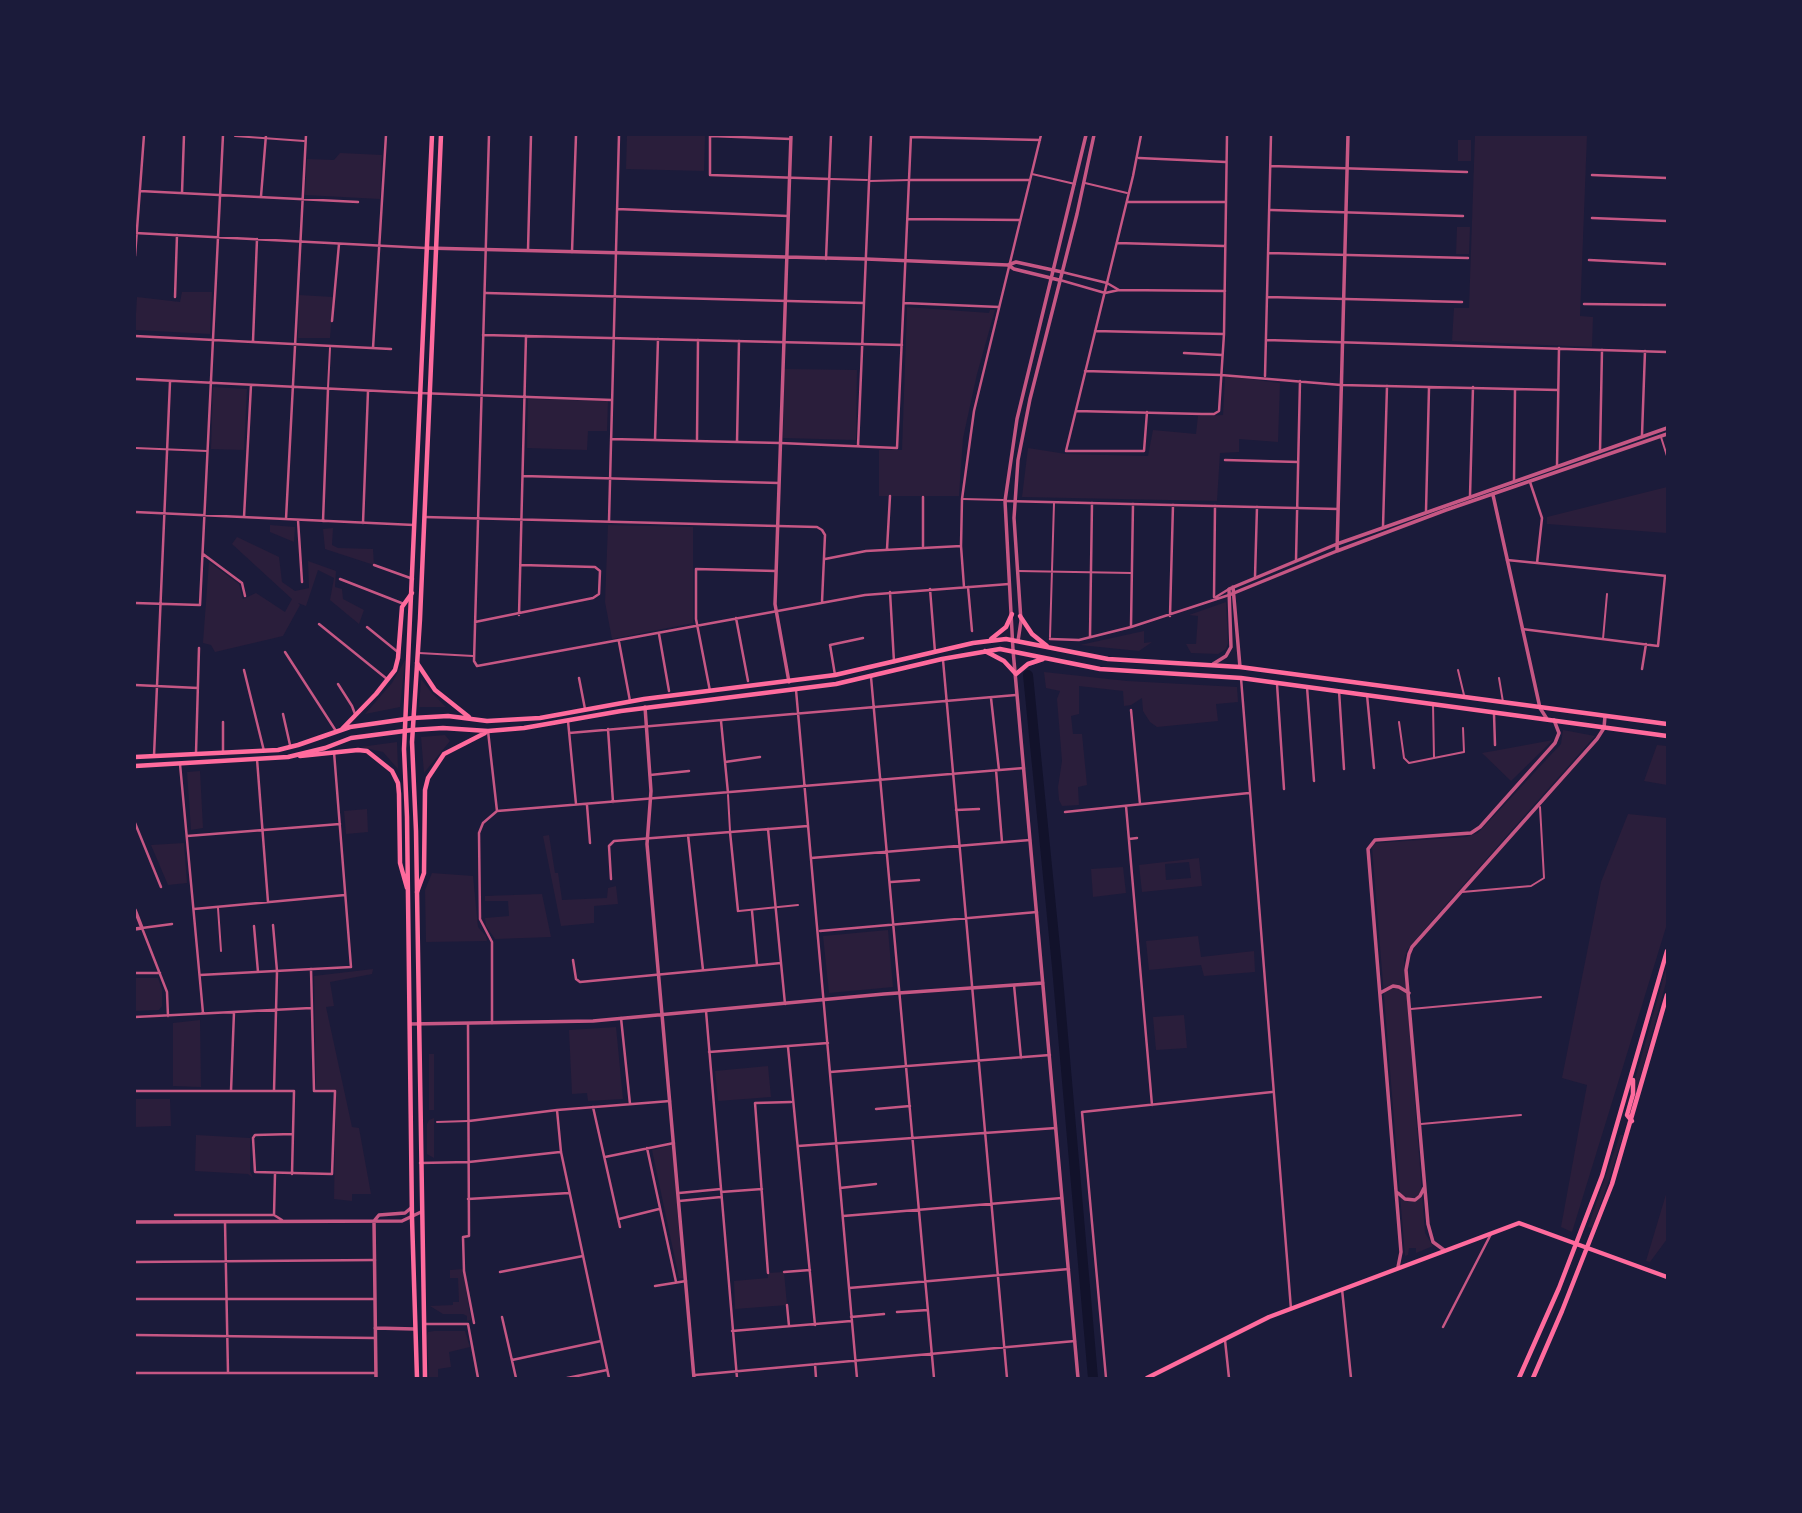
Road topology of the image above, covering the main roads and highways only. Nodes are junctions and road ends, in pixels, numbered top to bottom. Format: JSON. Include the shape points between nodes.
{"nodes":[{"id":1,"x":432,"y":135,"type":"edge"},
{"id":2,"x":441,"y":135,"type":"edge"},
{"id":3,"x":412,"y":593,"type":"junction"},
{"id":4,"x":1012,"y":614,"type":"road end"},
{"id":5,"x":1020,"y":616,"type":"road end"},
{"id":6,"x":990,"y":640,"type":"junction"},
{"id":7,"x":1051,"y":649,"type":"junction"},
{"id":8,"x":984,"y":651,"type":"junction"},
{"id":9,"x":1045,"y":659,"type":"junction"},
{"id":10,"x":418,"y":663,"type":"junction"},
{"id":11,"x":412,"y":718,"type":"junction"},
{"id":12,"x":405,"y":719,"type":"junction"},
{"id":13,"x":473,"y":719,"type":"junction"},
{"id":14,"x":1667,"y":724,"type":"edge"},
{"id":15,"x":339,"y":730,"type":"junction"},
{"id":16,"x":404,"y":730,"type":"junction"},
{"id":17,"x":412,"y":730,"type":"junction"},
{"id":18,"x":488,"y":731,"type":"junction"},
{"id":19,"x":1667,"y":736,"type":"edge"},
{"id":20,"x":135,"y":757,"type":"edge"},
{"id":21,"x":288,"y":757,"type":"junction"},
{"id":22,"x":135,"y":766,"type":"edge"},
{"id":23,"x":409,"y":892,"type":"junction"},
{"id":24,"x":417,"y":892,"type":"junction"},
{"id":25,"x":1667,"y":951,"type":"edge"},
{"id":26,"x":1667,"y":995,"type":"edge"},
{"id":27,"x":1633,"y":1073,"type":"junction"},
{"id":28,"x":1632,"y":1121,"type":"junction"},
{"id":29,"x":1577,"y":1243,"type":"junction"},
{"id":30,"x":1588,"y":1247,"type":"junction"},
{"id":31,"x":1667,"y":1277,"type":"edge"},
{"id":32,"x":417,"y":1378,"type":"edge"},
{"id":33,"x":425,"y":1378,"type":"edge"},
{"id":34,"x":1147,"y":1378,"type":"edge"},
{"id":35,"x":1519,"y":1378,"type":"edge"},
{"id":36,"x":1532,"y":1378,"type":"edge"}],
"edges":[{"from":1,"to":3,"type":"main road"},
{"from":2,"to":10,"type":"main road"},
{"from":3,"to":12,"type":"main road"},
{"from":3,"to":15,"type":"main road","via":[[404,604],[396,667]]},
{"from":4,"to":6,"type":"main road","via":[[1006,627]]},
{"from":5,"to":7,"type":"main road","via":[[1032,634]]},
{"from":6,"to":7,"type":"main road","via":[[1016,639]]},
{"from":6,"to":13,"type":"main road","via":[[835,675],[630,701],[538,718]]},
{"from":7,"to":14,"type":"main road","via":[[1135,662],[1240,667]]},
{"from":8,"to":9,"type":"main road","via":[[1013,650]]},
{"from":8,"to":9,"type":"main road","via":[[1004,661],[1016,674]]},
{"from":8,"to":18,"type":"main road","via":[[796,690]]},
{"from":9,"to":19,"type":"main road","via":[[1100,669],[1241,678]]},
{"from":10,"to":11,"type":"main road"},
{"from":10,"to":13,"type":"main road","via":[[435,690]]},
{"from":11,"to":12,"type":"main road"},
{"from":11,"to":13,"type":"main road"},
{"from":11,"to":17,"type":"main road"},
{"from":12,"to":15,"type":"main road"},
{"from":12,"to":16,"type":"main road"},
{"from":15,"to":20,"type":"main road","via":[[264,751]]},
{"from":16,"to":17,"type":"main road"},
{"from":16,"to":21,"type":"main road","via":[[351,738]]},
{"from":16,"to":23,"type":"main road"},
{"from":17,"to":18,"type":"main road"},
{"from":17,"to":24,"type":"main road"},
{"from":18,"to":24,"type":"main road","via":[[450,750],[428,778],[424,873]]},
{"from":21,"to":22,"type":"main road"},
{"from":21,"to":23,"type":"main road","via":[[367,751],[392,771],[399,794],[400,863]]},
{"from":23,"to":32,"type":"main road"},
{"from":24,"to":33,"type":"main road"},
{"from":25,"to":27,"type":"main road"},
{"from":26,"to":28,"type":"main road"},
{"from":27,"to":28,"type":"main road","via":[[1627,1115]]},
{"from":27,"to":29,"type":"main road"},
{"from":28,"to":30,"type":"main road"},
{"from":29,"to":30,"type":"main road"},
{"from":29,"to":34,"type":"main road","via":[[1523,1223],[1492,1232],[1291,1309]]},
{"from":29,"to":35,"type":"main road"},
{"from":30,"to":31,"type":"main road"},
{"from":30,"to":36,"type":"main road"}]}
